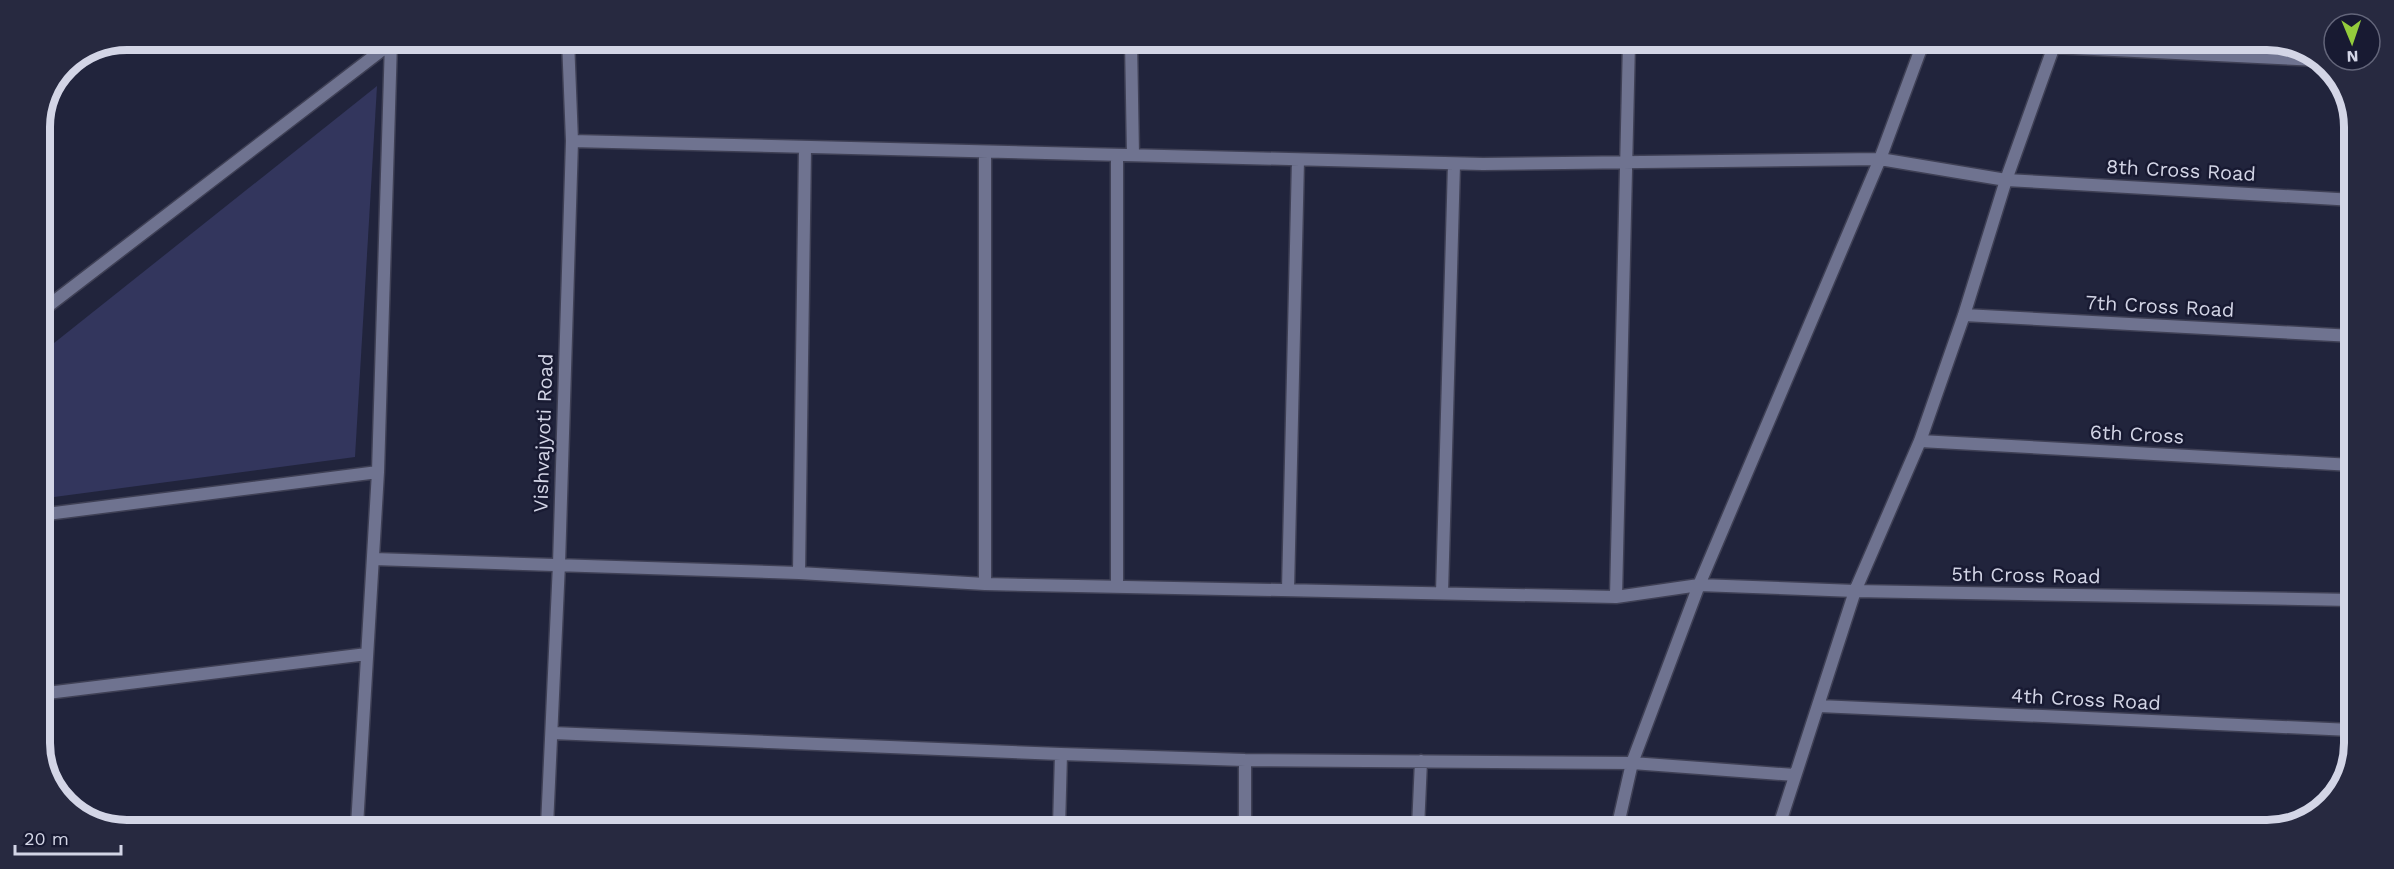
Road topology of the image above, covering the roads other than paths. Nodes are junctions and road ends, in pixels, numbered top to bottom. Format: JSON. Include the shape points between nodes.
{"nodes":[{"id":1,"x":381,"y":50,"type":"edge"},
{"id":2,"x":393,"y":50,"type":"edge"},
{"id":3,"x":568,"y":50,"type":"edge"},
{"id":4,"x":1131,"y":50,"type":"edge"},
{"id":5,"x":1629,"y":50,"type":"edge"},
{"id":6,"x":1920,"y":50,"type":"edge"},
{"id":7,"x":2052,"y":50,"type":"edge"},
{"id":8,"x":2142,"y":50,"type":"edge"},
{"id":9,"x":2306,"y":59,"type":"edge"},
{"id":10,"x":572,"y":141,"type":"junction"},
{"id":11,"x":805,"y":148,"type":"junction"},
{"id":12,"x":985,"y":152,"type":"junction"},
{"id":13,"x":1117,"y":155,"type":"junction"},
{"id":14,"x":1133,"y":155,"type":"junction"},
{"id":15,"x":1881,"y":159,"type":"junction"},
{"id":16,"x":1298,"y":160,"type":"junction"},
{"id":17,"x":1454,"y":164,"type":"junction"},
{"id":18,"x":1627,"y":164,"type":"junction"},
{"id":19,"x":2006,"y":180,"type":"junction"},
{"id":20,"x":2344,"y":199,"type":"edge"},
{"id":21,"x":50,"y":305,"type":"edge"},
{"id":22,"x":1964,"y":315,"type":"junction"},
{"id":23,"x":2344,"y":336,"type":"edge"},
{"id":24,"x":1920,"y":441,"type":"junction"},
{"id":25,"x":2344,"y":465,"type":"edge"},
{"id":26,"x":378,"y":472,"type":"junction"},
{"id":27,"x":50,"y":515,"type":"edge"},
{"id":28,"x":374,"y":559,"type":"junction"},
{"id":29,"x":559,"y":564,"type":"junction"},
{"id":30,"x":799,"y":573,"type":"junction"},
{"id":31,"x":985,"y":584,"type":"junction"},
{"id":32,"x":1699,"y":585,"type":"junction"},
{"id":33,"x":1117,"y":586,"type":"junction"},
{"id":34,"x":1288,"y":590,"type":"junction"},
{"id":35,"x":1855,"y":591,"type":"junction"},
{"id":36,"x":1442,"y":593,"type":"junction"},
{"id":37,"x":1616,"y":597,"type":"junction"},
{"id":38,"x":2344,"y":600,"type":"edge"},
{"id":39,"x":367,"y":654,"type":"junction"},
{"id":40,"x":50,"y":693,"type":"edge"},
{"id":41,"x":1819,"y":706,"type":"junction"},
{"id":42,"x":2344,"y":730,"type":"edge"},
{"id":43,"x":552,"y":733,"type":"junction"},
{"id":44,"x":1061,"y":754,"type":"junction"},
{"id":45,"x":1245,"y":760,"type":"junction"},
{"id":46,"x":1421,"y":761,"type":"junction"},
{"id":47,"x":1632,"y":763,"type":"junction"},
{"id":48,"x":1795,"y":775,"type":"junction"},
{"id":49,"x":357,"y":820,"type":"edge"},
{"id":50,"x":547,"y":820,"type":"edge"},
{"id":51,"x":1059,"y":820,"type":"edge"},
{"id":52,"x":1245,"y":820,"type":"edge"},
{"id":53,"x":1418,"y":820,"type":"edge"},
{"id":54,"x":1619,"y":820,"type":"edge"},
{"id":55,"x":1781,"y":820,"type":"edge"}],
"edges":[{"from":1,"to":21,"type":"street"},
{"from":2,"to":26,"type":"street"},
{"from":3,"to":10,"type":"street","name":"Vishvajyoti Road"},
{"from":4,"to":14,"type":"street"},
{"from":5,"to":18,"type":"street"},
{"from":6,"to":15,"type":"street"},
{"from":7,"to":19,"type":"street"},
{"from":8,"to":9,"type":"street"},
{"from":10,"to":11,"type":"street","name":"8th Cross Road"},
{"from":10,"to":29,"type":"street","name":"Vishvajyoti Road"},
{"from":11,"to":12,"type":"street","name":"8th Cross Road"},
{"from":11,"to":30,"type":"street"},
{"from":12,"to":13,"type":"street","name":"8th Cross Road"},
{"from":12,"to":31,"type":"street"},
{"from":13,"to":14,"type":"street","name":"8th Cross Road"},
{"from":13,"to":33,"type":"street"},
{"from":14,"to":16,"type":"street","name":"8th Cross Road"},
{"from":15,"to":18,"type":"street","name":"8th Cross Road"},
{"from":15,"to":19,"type":"street","name":"8th Cross Road"},
{"from":15,"to":32,"type":"street"},
{"from":16,"to":17,"type":"street","name":"8th Cross Road"},
{"from":16,"to":34,"type":"street"},
{"from":17,"to":18,"type":"street","name":"8th Cross Road"},
{"from":17,"to":36,"type":"street"},
{"from":18,"to":37,"type":"street"},
{"from":19,"to":20,"type":"street","name":"8th Cross Road"},
{"from":19,"to":22,"type":"street"},
{"from":22,"to":23,"type":"street","name":"7th Cross Road"},
{"from":22,"to":24,"type":"street"},
{"from":24,"to":25,"type":"street","name":"6th Cross"},
{"from":24,"to":35,"type":"street"},
{"from":26,"to":27,"type":"street"},
{"from":26,"to":28,"type":"street"},
{"from":28,"to":29,"type":"street","name":"5th Cross Road"},
{"from":28,"to":39,"type":"street"},
{"from":29,"to":30,"type":"street","name":"5th Cross Road"},
{"from":29,"to":43,"type":"street","name":"Vishvajyoti Road"},
{"from":30,"to":31,"type":"street","name":"5th Cross Road"},
{"from":31,"to":33,"type":"street","name":"5th Cross Road"},
{"from":32,"to":35,"type":"street","name":"5th Cross Road"},
{"from":32,"to":37,"type":"street","name":"5th Cross Road"},
{"from":32,"to":47,"type":"street"},
{"from":33,"to":34,"type":"street","name":"5th Cross Road"},
{"from":34,"to":36,"type":"street","name":"5th Cross Road"},
{"from":35,"to":38,"type":"street","name":"5th Cross Road"},
{"from":35,"to":41,"type":"street"},
{"from":36,"to":37,"type":"street","name":"5th Cross Road"},
{"from":39,"to":40,"type":"street"},
{"from":39,"to":49,"type":"street"},
{"from":41,"to":42,"type":"street","name":"4th Cross Road"},
{"from":41,"to":48,"type":"street"},
{"from":43,"to":44,"type":"street"},
{"from":43,"to":50,"type":"street","name":"Vishvajyoti Road"},
{"from":44,"to":45,"type":"street"},
{"from":44,"to":51,"type":"street"},
{"from":45,"to":46,"type":"street"},
{"from":45,"to":52,"type":"street"},
{"from":46,"to":47,"type":"street"},
{"from":46,"to":53,"type":"street"},
{"from":47,"to":48,"type":"street"},
{"from":47,"to":54,"type":"street"},
{"from":48,"to":55,"type":"street"}]}
